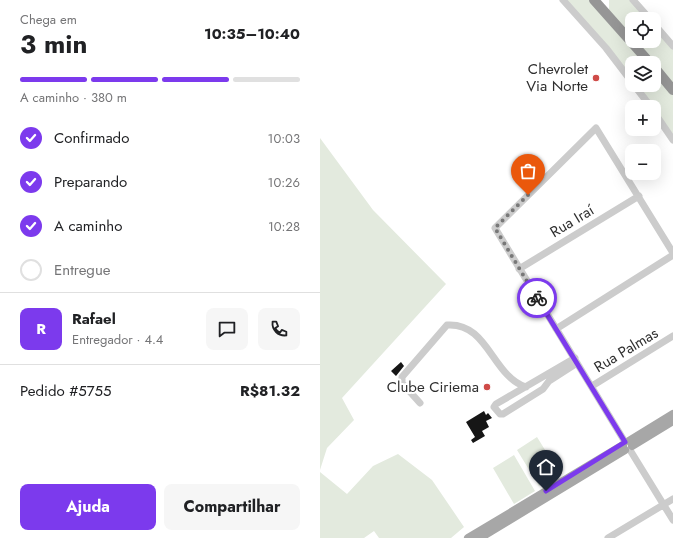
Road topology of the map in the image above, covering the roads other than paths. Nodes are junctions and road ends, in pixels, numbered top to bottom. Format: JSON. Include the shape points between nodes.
{"nodes":[{"id":1,"x":563,"y":0,"type":"edge"},
{"id":2,"x":594,"y":0,"type":"edge"},
{"id":3,"x":633,"y":0,"type":"edge"},
{"id":4,"x":644,"y":12,"type":"edge"},
{"id":5,"x":661,"y":32,"type":"edge"},
{"id":6,"x":673,"y":46,"type":"edge"},
{"id":7,"x":644,"y":56,"type":"edge"},
{"id":8,"x":625,"y":73,"type":"edge"},
{"id":9,"x":661,"y":75,"type":"edge"},
{"id":10,"x":673,"y":90,"type":"edge"},
{"id":11,"x":639,"y":92,"type":"edge"},
{"id":12,"x":646,"y":100,"type":"edge"},
{"id":13,"x":661,"y":122,"type":"edge"},
{"id":14,"x":673,"y":140,"type":"edge"},
{"id":15,"x":639,"y":196,"type":"junction"},
{"id":16,"x":673,"y":254,"type":"edge"},
{"id":17,"x":519,"y":269,"type":"junction"},
{"id":18,"x":556,"y":329,"type":"junction"},
{"id":19,"x":673,"y":336,"type":"edge"},
{"id":20,"x":576,"y":361,"type":"junction"},
{"id":21,"x":562,"y":369,"type":"junction"},
{"id":22,"x":515,"y":382,"type":"junction"},
{"id":23,"x":592,"y":386,"type":"junction"},
{"id":24,"x":526,"y":387,"type":"junction"},
{"id":25,"x":514,"y":394,"type":"junction"},
{"id":26,"x":420,"y":403,"type":"dead end"},
{"id":27,"x":518,"y":405,"type":"junction"},
{"id":28,"x":673,"y":414,"type":"edge"},
{"id":29,"x":673,"y":421,"type":"edge"},
{"id":30,"x":627,"y":446,"type":"junction"},
{"id":31,"x":673,"y":498,"type":"edge"},
{"id":32,"x":663,"y":504,"type":"junction"},
{"id":33,"x":673,"y":520,"type":"edge"},
{"id":34,"x":468,"y":538,"type":"edge"},
{"id":35,"x":480,"y":538,"type":"edge"},
{"id":36,"x":608,"y":538,"type":"edge"}],
"edges":[{"from":1,"to":8,"type":"street"},
{"from":2,"to":7,"type":"highway"},
{"from":3,"to":4,"type":"street"},
{"from":5,"to":6,"type":"street"},
{"from":9,"to":10,"type":"highway"},
{"from":11,"to":12,"type":"street"},
{"from":13,"to":14,"type":"street"},
{"from":15,"to":16,"type":"street"},
{"from":15,"to":17,"type":"street","name":"Rua Iraí"},
{"from":15,"to":17,"type":"street","via":[[596,128],[495,228]]},
{"from":16,"to":18,"type":"street"},
{"from":17,"to":18,"type":"street"},
{"from":18,"to":20,"type":"street"},
{"from":19,"to":23,"type":"street","name":"Rua Palmas"},
{"from":20,"to":21,"type":"street"},
{"from":20,"to":23,"type":"street"},
{"from":21,"to":24,"type":"street"},
{"from":21,"to":27,"type":"street","via":[[543,389]]},
{"from":22,"to":24,"type":"street"},
{"from":22,"to":25,"type":"street"},
{"from":22,"to":26,"type":"street","via":[[501,368],[481,339],[457,324],[447,325],[402,376],[402,383]]},
{"from":23,"to":30,"type":"street"},
{"from":24,"to":25,"type":"street"},
{"from":25,"to":27,"type":"street"},
{"from":25,"to":27,"type":"street","via":[[494,407],[502,414]]},
{"from":28,"to":30,"type":"main road"},
{"from":29,"to":30,"type":"main road"},
{"from":30,"to":32,"type":"street"},
{"from":30,"to":34,"type":"main road"},
{"from":30,"to":35,"type":"main road"},
{"from":31,"to":32,"type":"street"},
{"from":32,"to":33,"type":"street"},
{"from":32,"to":36,"type":"street"}]}
